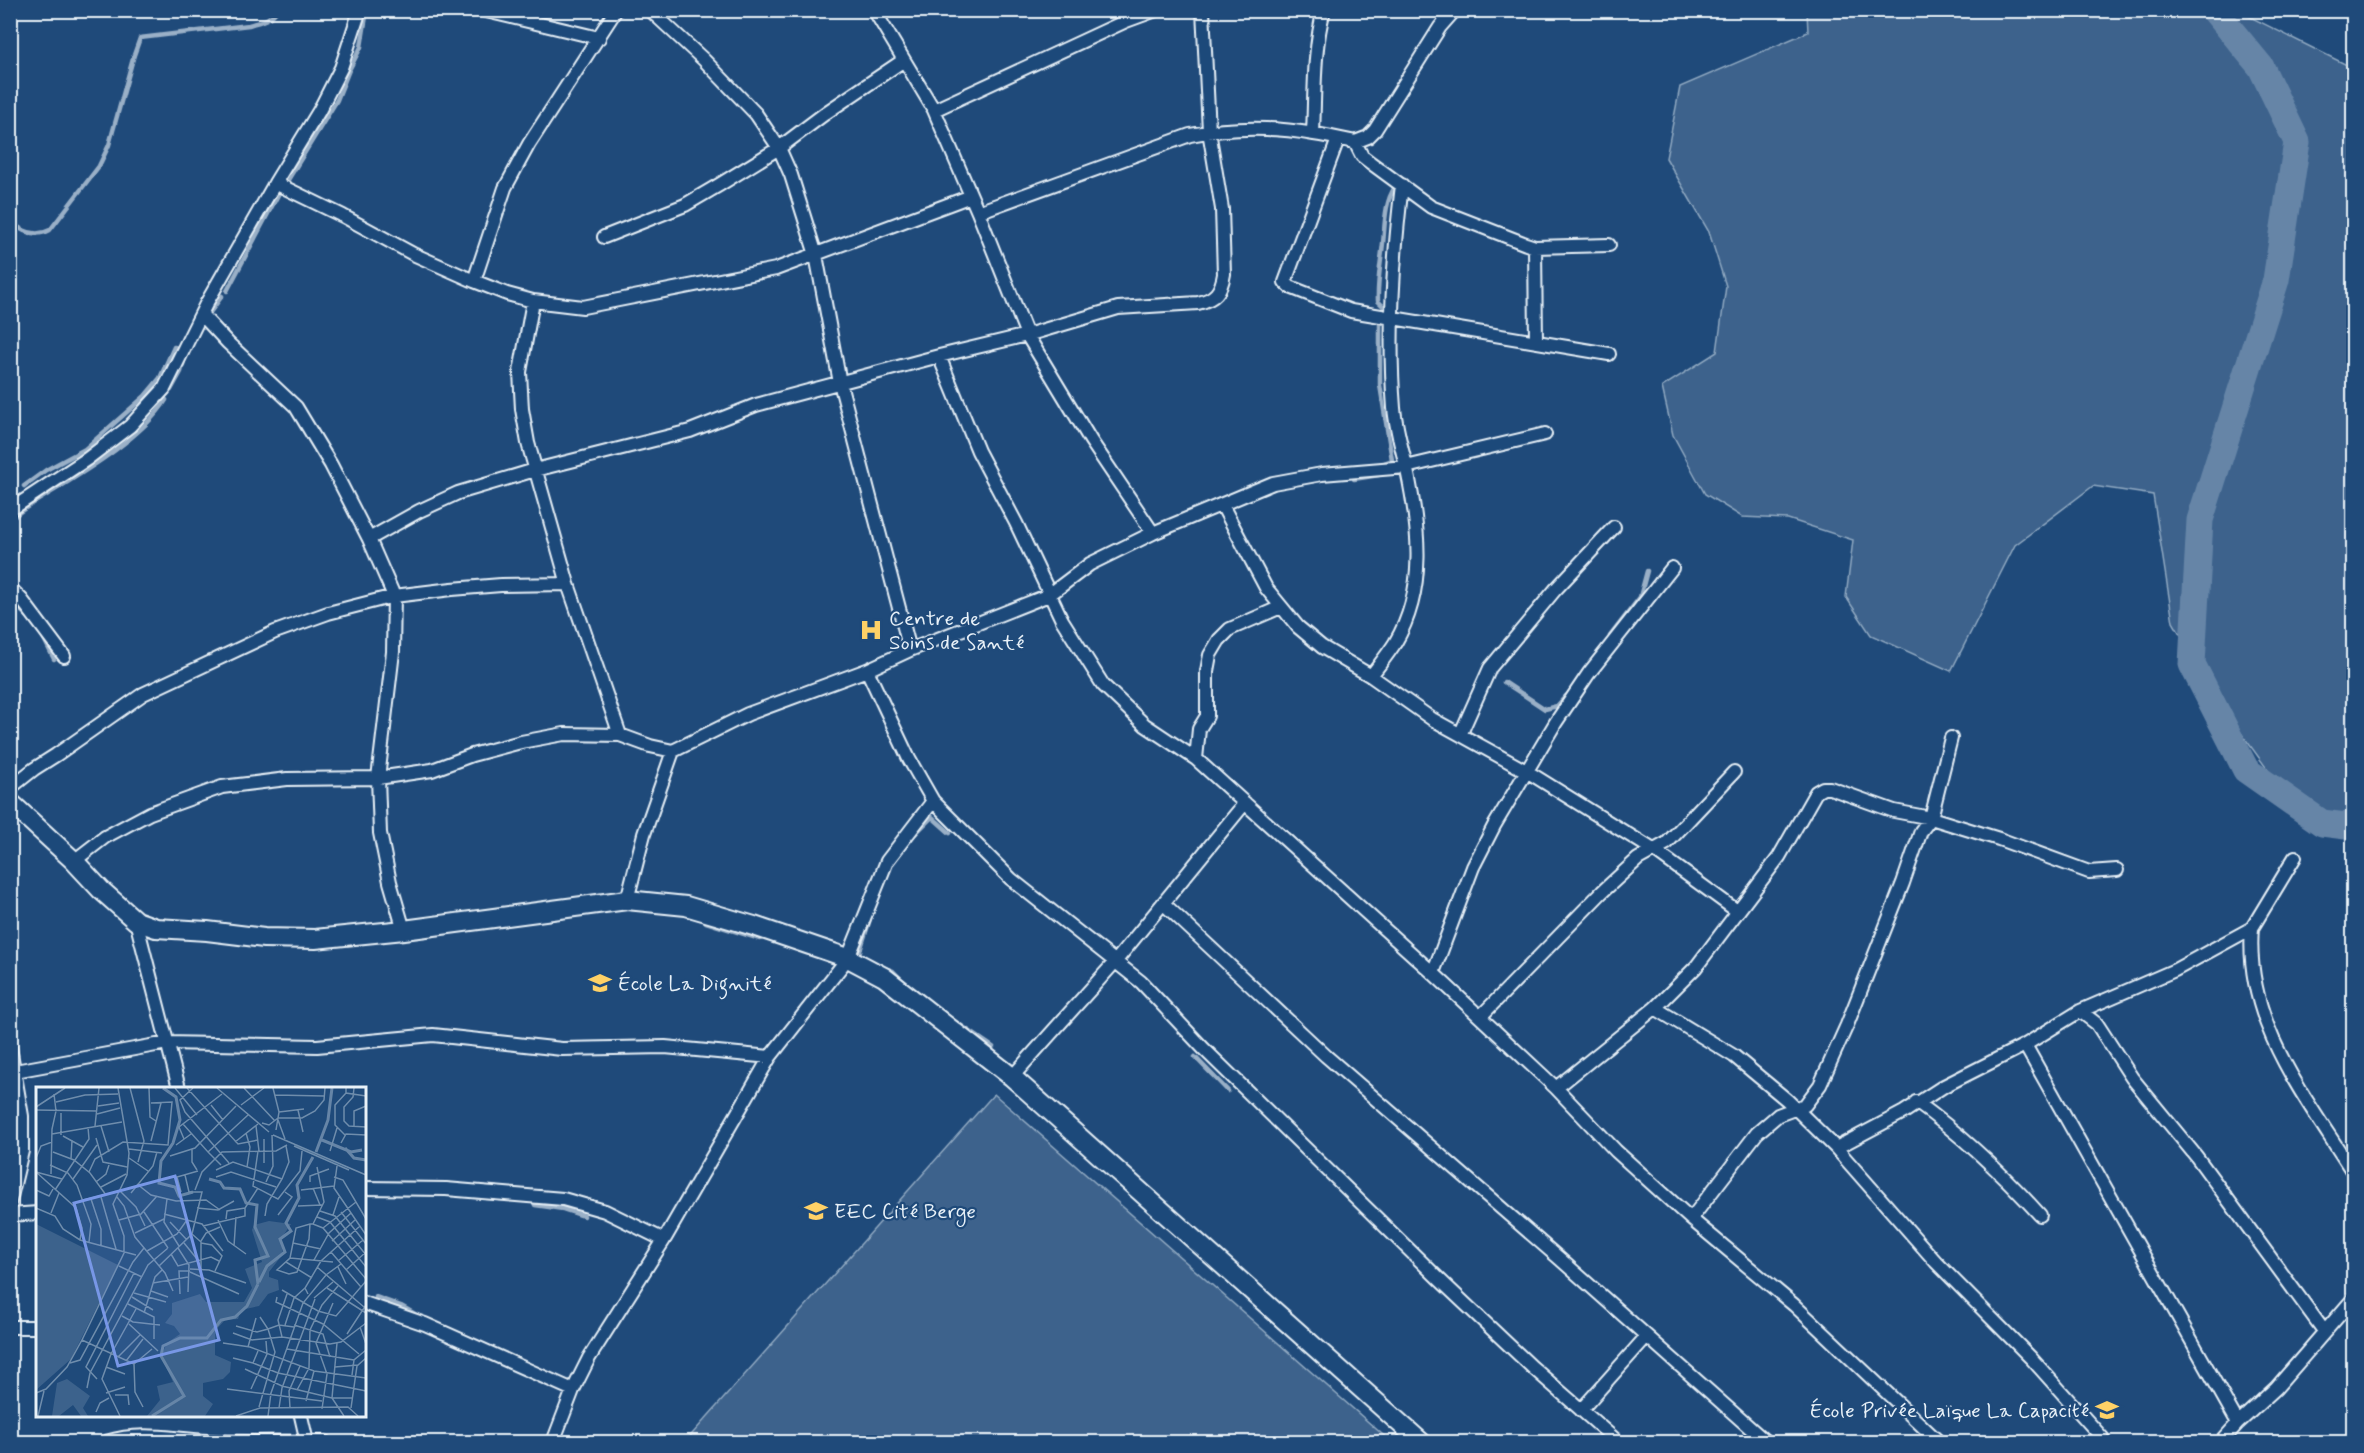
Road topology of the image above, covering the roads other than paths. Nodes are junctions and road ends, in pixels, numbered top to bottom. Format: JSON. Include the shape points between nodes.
{"nodes":[{"id":1,"x":360,"y":10,"type":"edge"},
{"id":2,"x":482,"y":10,"type":"edge"},
{"id":3,"x":616,"y":10,"type":"edge"},
{"id":4,"x":650,"y":10,"type":"edge"},
{"id":5,"x":874,"y":10,"type":"edge"},
{"id":6,"x":1156,"y":10,"type":"edge"},
{"id":7,"x":1203,"y":10,"type":"edge"},
{"id":8,"x":1324,"y":10,"type":"edge"},
{"id":9,"x":1455,"y":10,"type":"edge"},
{"id":10,"x":599,"y":38,"type":"junction"},
{"id":11,"x":904,"y":60,"type":"junction"},
{"id":12,"x":934,"y":110,"type":"junction"},
{"id":13,"x":1209,"y":131,"type":"junction"},
{"id":14,"x":1313,"y":133,"type":"junction"},
{"id":15,"x":1338,"y":139,"type":"junction"},
{"id":16,"x":1355,"y":142,"type":"junction"},
{"id":17,"x":779,"y":148,"type":"junction"},
{"id":18,"x":275,"y":183,"type":"junction"},
{"id":19,"x":1402,"y":185,"type":"junction"},
{"id":20,"x":971,"y":196,"type":"junction"},
{"id":21,"x":978,"y":212,"type":"junction"},
{"id":22,"x":604,"y":237,"type":"dead end"},
{"id":23,"x":1609,"y":245,"type":"dead end"},
{"id":24,"x":1535,"y":247,"type":"junction"},
{"id":25,"x":816,"y":255,"type":"junction"},
{"id":26,"x":474,"y":281,"type":"junction"},
{"id":27,"x":533,"y":301,"type":"junction"},
{"id":28,"x":201,"y":314,"type":"junction"},
{"id":29,"x":1387,"y":317,"type":"junction"},
{"id":30,"x":1027,"y":335,"type":"junction"},
{"id":31,"x":1536,"y":341,"type":"junction"},
{"id":32,"x":1608,"y":354,"type":"dead end"},
{"id":33,"x":939,"y":356,"type":"junction"},
{"id":34,"x":840,"y":383,"type":"junction"},
{"id":35,"x":1545,"y":434,"type":"dead end"},
{"id":36,"x":1406,"y":467,"type":"junction"},
{"id":37,"x":535,"y":470,"type":"junction"},
{"id":38,"x":1222,"y":505,"type":"junction"},
{"id":39,"x":10,"y":510,"type":"edge"},
{"id":40,"x":1614,"y":527,"type":"dead end"},
{"id":41,"x":1153,"y":533,"type":"junction"},
{"id":42,"x":369,"y":539,"type":"junction"},
{"id":43,"x":1672,"y":568,"type":"dead end"},
{"id":44,"x":568,"y":584,"type":"junction"},
{"id":45,"x":10,"y":588,"type":"edge"},
{"id":46,"x":1049,"y":595,"type":"junction"},
{"id":47,"x":394,"y":596,"type":"junction"},
{"id":48,"x":1281,"y":607,"type":"junction"},
{"id":49,"x":910,"y":650,"type":"junction"},
{"id":50,"x":64,"y":656,"type":"dead end"},
{"id":51,"x":867,"y":670,"type":"junction"},
{"id":52,"x":1371,"y":676,"type":"junction"},
{"id":53,"x":1461,"y":734,"type":"junction"},
{"id":54,"x":620,"y":735,"type":"junction"},
{"id":55,"x":1951,"y":738,"type":"dead end"},
{"id":56,"x":673,"y":751,"type":"junction"},
{"id":57,"x":1196,"y":759,"type":"junction"},
{"id":58,"x":1528,"y":772,"type":"junction"},
{"id":59,"x":1734,"y":772,"type":"dead end"},
{"id":60,"x":378,"y":778,"type":"junction"},
{"id":61,"x":10,"y":788,"type":"edge"},
{"id":62,"x":933,"y":801,"type":"junction"},
{"id":63,"x":10,"y":802,"type":"edge"},
{"id":64,"x":1245,"y":803,"type":"junction"},
{"id":65,"x":1931,"y":818,"type":"junction"},
{"id":66,"x":1655,"y":851,"type":"junction"},
{"id":67,"x":2295,"y":857,"type":"dead end"},
{"id":68,"x":74,"y":861,"type":"junction"},
{"id":69,"x":2117,"y":870,"type":"dead end"},
{"id":70,"x":627,"y":900,"type":"junction"},
{"id":71,"x":1164,"y":904,"type":"junction"},
{"id":72,"x":1737,"y":911,"type":"junction"},
{"id":73,"x":136,"y":921,"type":"junction"},
{"id":74,"x":2252,"y":928,"type":"junction"},
{"id":75,"x":404,"y":930,"type":"junction"},
{"id":76,"x":848,"y":958,"type":"junction"},
{"id":77,"x":1115,"y":962,"type":"junction"},
{"id":78,"x":1433,"y":973,"type":"junction"},
{"id":79,"x":1655,"y":1008,"type":"junction"},
{"id":80,"x":2080,"y":1011,"type":"junction"},
{"id":81,"x":1481,"y":1016,"type":"junction"},
{"id":82,"x":167,"y":1043,"type":"junction"},
{"id":83,"x":2025,"y":1045,"type":"junction"},
{"id":84,"x":10,"y":1047,"type":"edge"},
{"id":85,"x":770,"y":1057,"type":"junction"},
{"id":86,"x":15,"y":1071,"type":"junction"},
{"id":87,"x":1012,"y":1077,"type":"junction"},
{"id":88,"x":178,"y":1087,"type":"edge"},
{"id":89,"x":1556,"y":1088,"type":"junction"},
{"id":90,"x":1916,"y":1102,"type":"junction"},
{"id":91,"x":1796,"y":1109,"type":"junction"},
{"id":92,"x":1836,"y":1148,"type":"junction"},
{"id":93,"x":2354,"y":1173,"type":"edge"},
{"id":94,"x":366,"y":1188,"type":"edge"},
{"id":95,"x":10,"y":1201,"type":"edge"},
{"id":96,"x":36,"y":1213,"type":"edge"},
{"id":97,"x":10,"y":1215,"type":"edge"},
{"id":98,"x":2040,"y":1215,"type":"dead end"},
{"id":99,"x":1691,"y":1219,"type":"junction"},
{"id":100,"x":664,"y":1240,"type":"junction"},
{"id":101,"x":2354,"y":1298,"type":"edge"},
{"id":102,"x":366,"y":1304,"type":"edge"},
{"id":103,"x":36,"y":1327,"type":"edge"},
{"id":104,"x":10,"y":1328,"type":"edge"},
{"id":105,"x":2324,"y":1331,"type":"junction"},
{"id":106,"x":1646,"y":1337,"type":"junction"},
{"id":107,"x":573,"y":1390,"type":"junction"},
{"id":108,"x":1581,"y":1410,"type":"junction"},
{"id":109,"x":301,"y":1417,"type":"edge"},
{"id":110,"x":2238,"y":1423,"type":"junction"},
{"id":111,"x":307,"y":1442,"type":"edge"},
{"id":112,"x":106,"y":1443,"type":"edge"},
{"id":113,"x":325,"y":1443,"type":"edge"},
{"id":114,"x":553,"y":1443,"type":"edge"},
{"id":115,"x":1421,"y":1443,"type":"edge"},
{"id":116,"x":1618,"y":1443,"type":"edge"},
{"id":117,"x":1766,"y":1443,"type":"edge"},
{"id":118,"x":1939,"y":1443,"type":"edge"},
{"id":119,"x":2106,"y":1443,"type":"edge"},
{"id":120,"x":2221,"y":1443,"type":"edge"}],
"edges":[{"from":1,"to":18,"type":"street","via":[[341,68],[320,111]]},
{"from":2,"to":10,"type":"street"},
{"from":3,"to":10,"type":"street"},
{"from":4,"to":17,"type":"street","via":[[756,114]]},
{"from":5,"to":11,"type":"street"},
{"from":6,"to":12,"type":"street"},
{"from":7,"to":13,"type":"street"},
{"from":8,"to":14,"type":"street","via":[[1315,69]]},
{"from":9,"to":16,"type":"street","via":[[1375,129]]},
{"from":10,"to":26,"type":"street","via":[[506,188]]},
{"from":11,"to":12,"type":"street"},
{"from":11,"to":17,"type":"street"},
{"from":12,"to":20,"type":"street"},
{"from":13,"to":14,"type":"street"},
{"from":13,"to":21,"type":"street"},
{"from":13,"to":30,"type":"street","via":[[1222,209],[1224,274],[1217,294],[1198,303],[1118,308]]},
{"from":14,"to":15,"type":"street"},
{"from":15,"to":16,"type":"street"},
{"from":15,"to":29,"type":"street","via":[[1285,282],[1351,311]]},
{"from":16,"to":19,"type":"street","via":[[1362,156]]},
{"from":17,"to":22,"type":"street","via":[[685,205]]},
{"from":17,"to":25,"type":"street"},
{"from":18,"to":26,"type":"street"},
{"from":18,"to":28,"type":"street"},
{"from":19,"to":24,"type":"street","via":[[1431,207]]},
{"from":19,"to":29,"type":"street"},
{"from":20,"to":21,"type":"street"},
{"from":20,"to":25,"type":"street"},
{"from":21,"to":30,"type":"street"},
{"from":23,"to":24,"type":"street"},
{"from":24,"to":31,"type":"street"},
{"from":25,"to":27,"type":"street","via":[[776,269],[584,306]]},
{"from":25,"to":34,"type":"street"},
{"from":26,"to":27,"type":"street"},
{"from":27,"to":37,"type":"street","via":[[520,372],[522,410]]},
{"from":28,"to":39,"type":"street","via":[[164,389],[130,426]]},
{"from":28,"to":42,"type":"street","via":[[296,407],[318,440]]},
{"from":29,"to":31,"type":"street"},
{"from":29,"to":36,"type":"street","via":[[1394,407]]},
{"from":30,"to":33,"type":"street"},
{"from":30,"to":41,"type":"street"},
{"from":31,"to":32,"type":"street"},
{"from":33,"to":34,"type":"street"},
{"from":33,"to":46,"type":"street","via":[[978,451]]},
{"from":34,"to":37,"type":"street","via":[[756,405],[690,431]]},
{"from":34,"to":49,"type":"street"},
{"from":35,"to":36,"type":"street"},
{"from":36,"to":38,"type":"street","via":[[1322,474],[1273,483]]},
{"from":36,"to":52,"type":"street","via":[[1418,540],[1413,595],[1396,641]]},
{"from":37,"to":42,"type":"street","via":[[458,493]]},
{"from":37,"to":44,"type":"street"},
{"from":38,"to":41,"type":"street"},
{"from":38,"to":48,"type":"street","via":[[1266,588]]},
{"from":40,"to":53,"type":"street","via":[[1490,668]]},
{"from":41,"to":46,"type":"street","via":[[1090,564]]},
{"from":42,"to":47,"type":"street"},
{"from":43,"to":58,"type":"street","via":[[1589,673]]},
{"from":44,"to":47,"type":"street","via":[[501,585]]},
{"from":44,"to":54,"type":"street"},
{"from":45,"to":50,"type":"street"},
{"from":46,"to":49,"type":"street"},
{"from":46,"to":57,"type":"street","via":[[1103,685],[1145,725]]},
{"from":47,"to":60,"type":"street","via":[[393,652]]},
{"from":47,"to":61,"type":"street","via":[[275,632],[142,694]]},
{"from":48,"to":52,"type":"street","via":[[1322,646]]},
{"from":48,"to":57,"type":"street","via":[[1230,629],[1210,655],[1207,716],[1199,729]]},
{"from":49,"to":51,"type":"street"},
{"from":51,"to":56,"type":"street","via":[[748,714]]},
{"from":51,"to":62,"type":"street"},
{"from":52,"to":53,"type":"street","via":[[1432,719]]},
{"from":53,"to":58,"type":"street"},
{"from":54,"to":56,"type":"street"},
{"from":54,"to":60,"type":"street","via":[[564,734],[521,741],[432,770]]},
{"from":55,"to":65,"type":"street"},
{"from":56,"to":70,"type":"street","via":[[644,834]]},
{"from":57,"to":64,"type":"street"},
{"from":58,"to":66,"type":"street"},
{"from":58,"to":78,"type":"street","via":[[1473,867]]},
{"from":59,"to":66,"type":"street","via":[[1688,823]]},
{"from":60,"to":68,"type":"street","via":[[287,779],[222,787],[150,813],[105,837]]},
{"from":60,"to":75,"type":"street","via":[[380,833]]},
{"from":62,"to":76,"type":"street","via":[[887,861]]},
{"from":62,"to":77,"type":"street","via":[[1011,879]]},
{"from":63,"to":68,"type":"main road"},
{"from":64,"to":71,"type":"street"},
{"from":64,"to":78,"type":"street"},
{"from":65,"to":69,"type":"street","via":[[2089,872]]},
{"from":65,"to":72,"type":"street","via":[[1894,811],[1823,788],[1816,792],[1763,880]]},
{"from":65,"to":91,"type":"street","via":[[1921,831],[1820,1085]]},
{"from":66,"to":72,"type":"street"},
{"from":66,"to":81,"type":"street","via":[[1638,859],[1602,892]]},
{"from":67,"to":74,"type":"street"},
{"from":68,"to":73,"type":"main road"},
{"from":70,"to":75,"type":"main road"},
{"from":70,"to":76,"type":"main road","via":[[686,906]]},
{"from":71,"to":77,"type":"street"},
{"from":71,"to":106,"type":"street","via":[[1326,1056]]},
{"from":72,"to":79,"type":"street","via":[[1696,967]]},
{"from":73,"to":75,"type":"main road","via":[[156,928],[264,938],[315,939]]},
{"from":73,"to":82,"type":"street"},
{"from":74,"to":80,"type":"street","via":[[2175,969]]},
{"from":74,"to":93,"type":"street","via":[[2253,981],[2270,1032],[2311,1110]]},
{"from":76,"to":85,"type":"street"},
{"from":76,"to":87,"type":"main road","via":[[884,976]]},
{"from":77,"to":87,"type":"street"},
{"from":77,"to":108,"type":"street","via":[[1141,982],[1448,1288]]},
{"from":78,"to":81,"type":"street"},
{"from":79,"to":89,"type":"street"},
{"from":79,"to":91,"type":"street","via":[[1734,1056]]},
{"from":80,"to":83,"type":"street"},
{"from":80,"to":105,"type":"street","via":[[2097,1024],[2132,1078],[2196,1156]]},
{"from":81,"to":89,"type":"street"},
{"from":82,"to":85,"type":"street","via":[[317,1046],[433,1035],[562,1049],[665,1047]]},
{"from":82,"to":86,"type":"street"},
{"from":82,"to":88,"type":"street"},
{"from":83,"to":90,"type":"street"},
{"from":83,"to":110,"type":"street"},
{"from":84,"to":86,"type":"street"},
{"from":85,"to":100,"type":"street"},
{"from":86,"to":95,"type":"street","via":[[22,1116],[22,1151]]},
{"from":87,"to":115,"type":"main road"},
{"from":89,"to":99,"type":"street","via":[[1616,1151]]},
{"from":90,"to":92,"type":"street"},
{"from":90,"to":98,"type":"street","via":[[2007,1178]]},
{"from":91,"to":92,"type":"street"},
{"from":91,"to":99,"type":"street","via":[[1778,1115],[1757,1133]]},
{"from":92,"to":119,"type":"street","via":[[1936,1262],[2031,1358]]},
{"from":94,"to":100,"type":"street","via":[[446,1189],[563,1199],[605,1211]]},
{"from":96,"to":97,"type":"street"},
{"from":99,"to":118,"type":"street","via":[[1794,1305]]},
{"from":100,"to":107,"type":"street"},
{"from":101,"to":105,"type":"street"},
{"from":102,"to":107,"type":"street","via":[[425,1324]]},
{"from":103,"to":104,"type":"street"},
{"from":105,"to":110,"type":"street","via":[[2276,1388]]},
{"from":106,"to":108,"type":"street"},
{"from":106,"to":117,"type":"street"},
{"from":107,"to":114,"type":"street"},
{"from":108,"to":116,"type":"street"},
{"from":109,"to":111,"type":"street"},
{"from":110,"to":120,"type":"street"},
{"from":111,"to":112,"type":"street","via":[[208,1441],[152,1435],[126,1436]]},
{"from":111,"to":113,"type":"street"}]}
